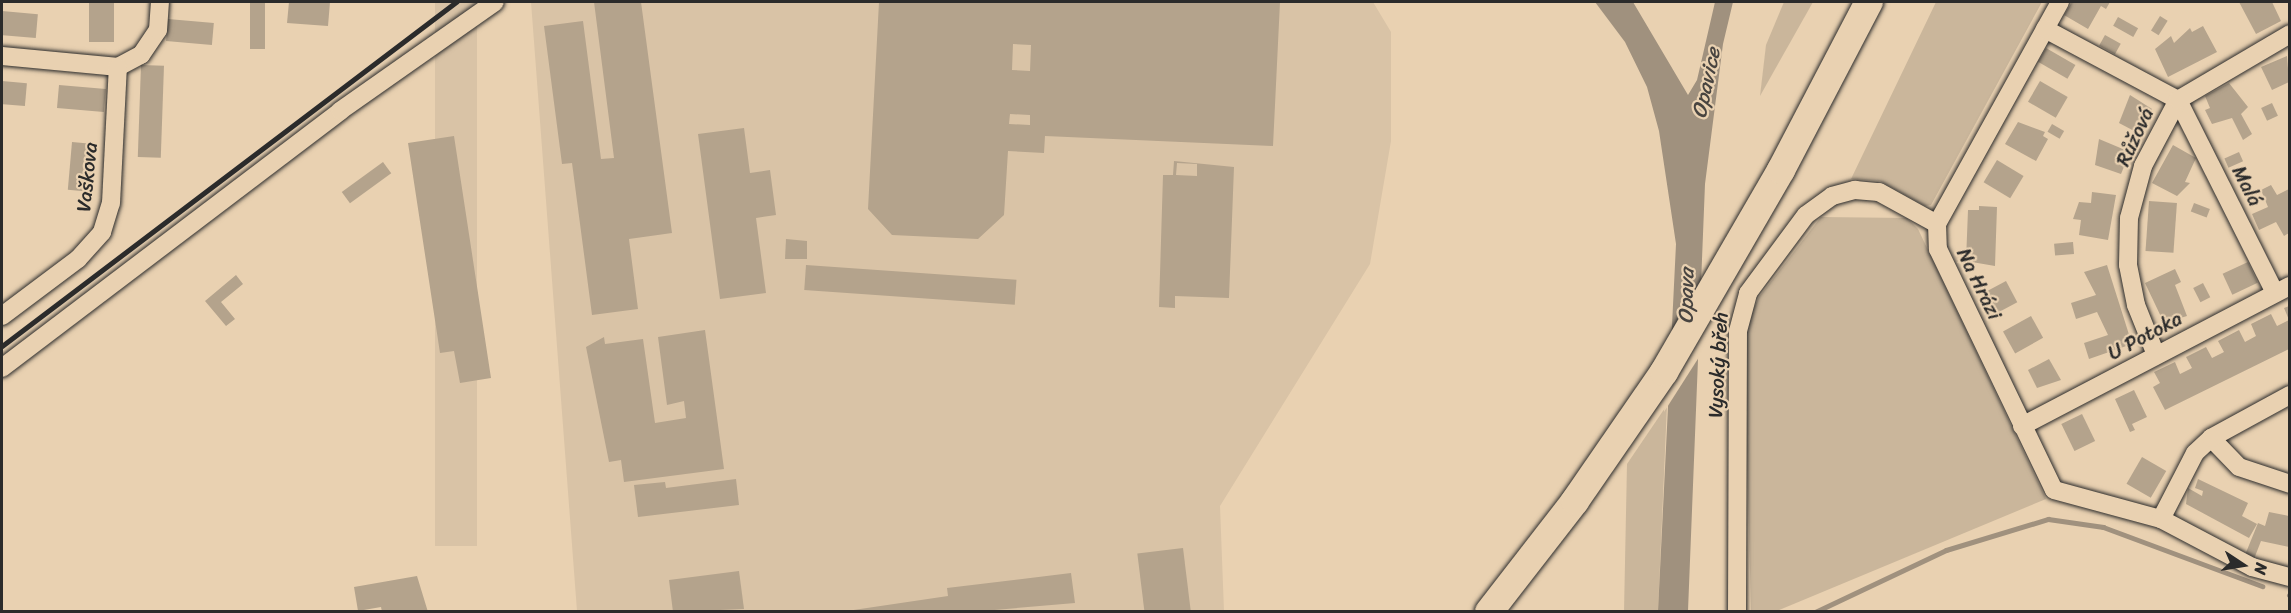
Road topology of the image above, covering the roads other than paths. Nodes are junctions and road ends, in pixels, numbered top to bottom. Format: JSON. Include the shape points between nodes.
{"nodes":[{"id":1,"x":160,"y":2,"type":"edge"},
{"id":2,"x":495,"y":2,"type":"edge"},
{"id":3,"x":1869,"y":2,"type":"edge"},
{"id":4,"x":2060,"y":2,"type":"edge"},
{"id":5,"x":2044,"y":29,"type":"junction"},
{"id":6,"x":2289,"y":34,"type":"edge"},
{"id":7,"x":2,"y":56,"type":"edge"},
{"id":8,"x":118,"y":67,"type":"junction"},
{"id":9,"x":2178,"y":100,"type":"junction"},
{"id":10,"x":1937,"y":224,"type":"junction"},
{"id":11,"x":2282,"y":290,"type":"edge"},
{"id":12,"x":2,"y":316,"type":"edge"},
{"id":13,"x":2156,"y":355,"type":"junction"},
{"id":14,"x":2,"y":368,"type":"edge"},
{"id":15,"x":2289,"y":395,"type":"edge"},
{"id":16,"x":2022,"y":426,"type":"junction"},
{"id":17,"x":2211,"y":438,"type":"junction"},
{"id":18,"x":2289,"y":484,"type":"edge"},
{"id":19,"x":2161,"y":519,"type":"junction"},
{"id":20,"x":2289,"y":577,"type":"edge"},
{"id":21,"x":1489,"y":612,"type":"edge"},
{"id":22,"x":1737,"y":612,"type":"edge"}],
"edges":[{"from":1,"to":8,"type":"street","via":[[158,30],[141,55]]},
{"from":2,"to":14,"type":"street","via":[[340,111]]},
{"from":3,"to":21,"type":"main road","via":[[1781,170],[1644,403],[1562,519]]},
{"from":4,"to":5,"type":"street"},
{"from":5,"to":9,"type":"street"},
{"from":5,"to":10,"type":"street"},
{"from":6,"to":9,"type":"street","name":"Růžová"},
{"from":7,"to":8,"type":"street"},
{"from":8,"to":12,"type":"street","name":"Vaškova","via":[[111,203],[102,232],[78,259]]},
{"from":9,"to":11,"type":"street","name":"Malá"},
{"from":9,"to":13,"type":"street","name":"Růžová","via":[[2142,166],[2129,218],[2128,266],[2136,305]]},
{"from":10,"to":16,"type":"street","name":"Na Hrázi","via":[[1938,249]]},
{"from":10,"to":22,"type":"street","name":"Vysoký břeh","via":[[1892,196],[1866,190],[1841,193],[1806,215],[1748,293],[1738,331]]},
{"from":11,"to":13,"type":"street","name":"U Potoka"},
{"from":13,"to":16,"type":"street","name":"U Potoka"},
{"from":15,"to":17,"type":"street"},
{"from":16,"to":19,"type":"street","name":"Na Hrázi","via":[[2054,490]]},
{"from":17,"to":18,"type":"street","via":[[2240,467]]},
{"from":17,"to":19,"type":"street","via":[[2195,453]]},
{"from":19,"to":20,"type":"street","name":"Na Hrázi","via":[[2252,567]]}]}
